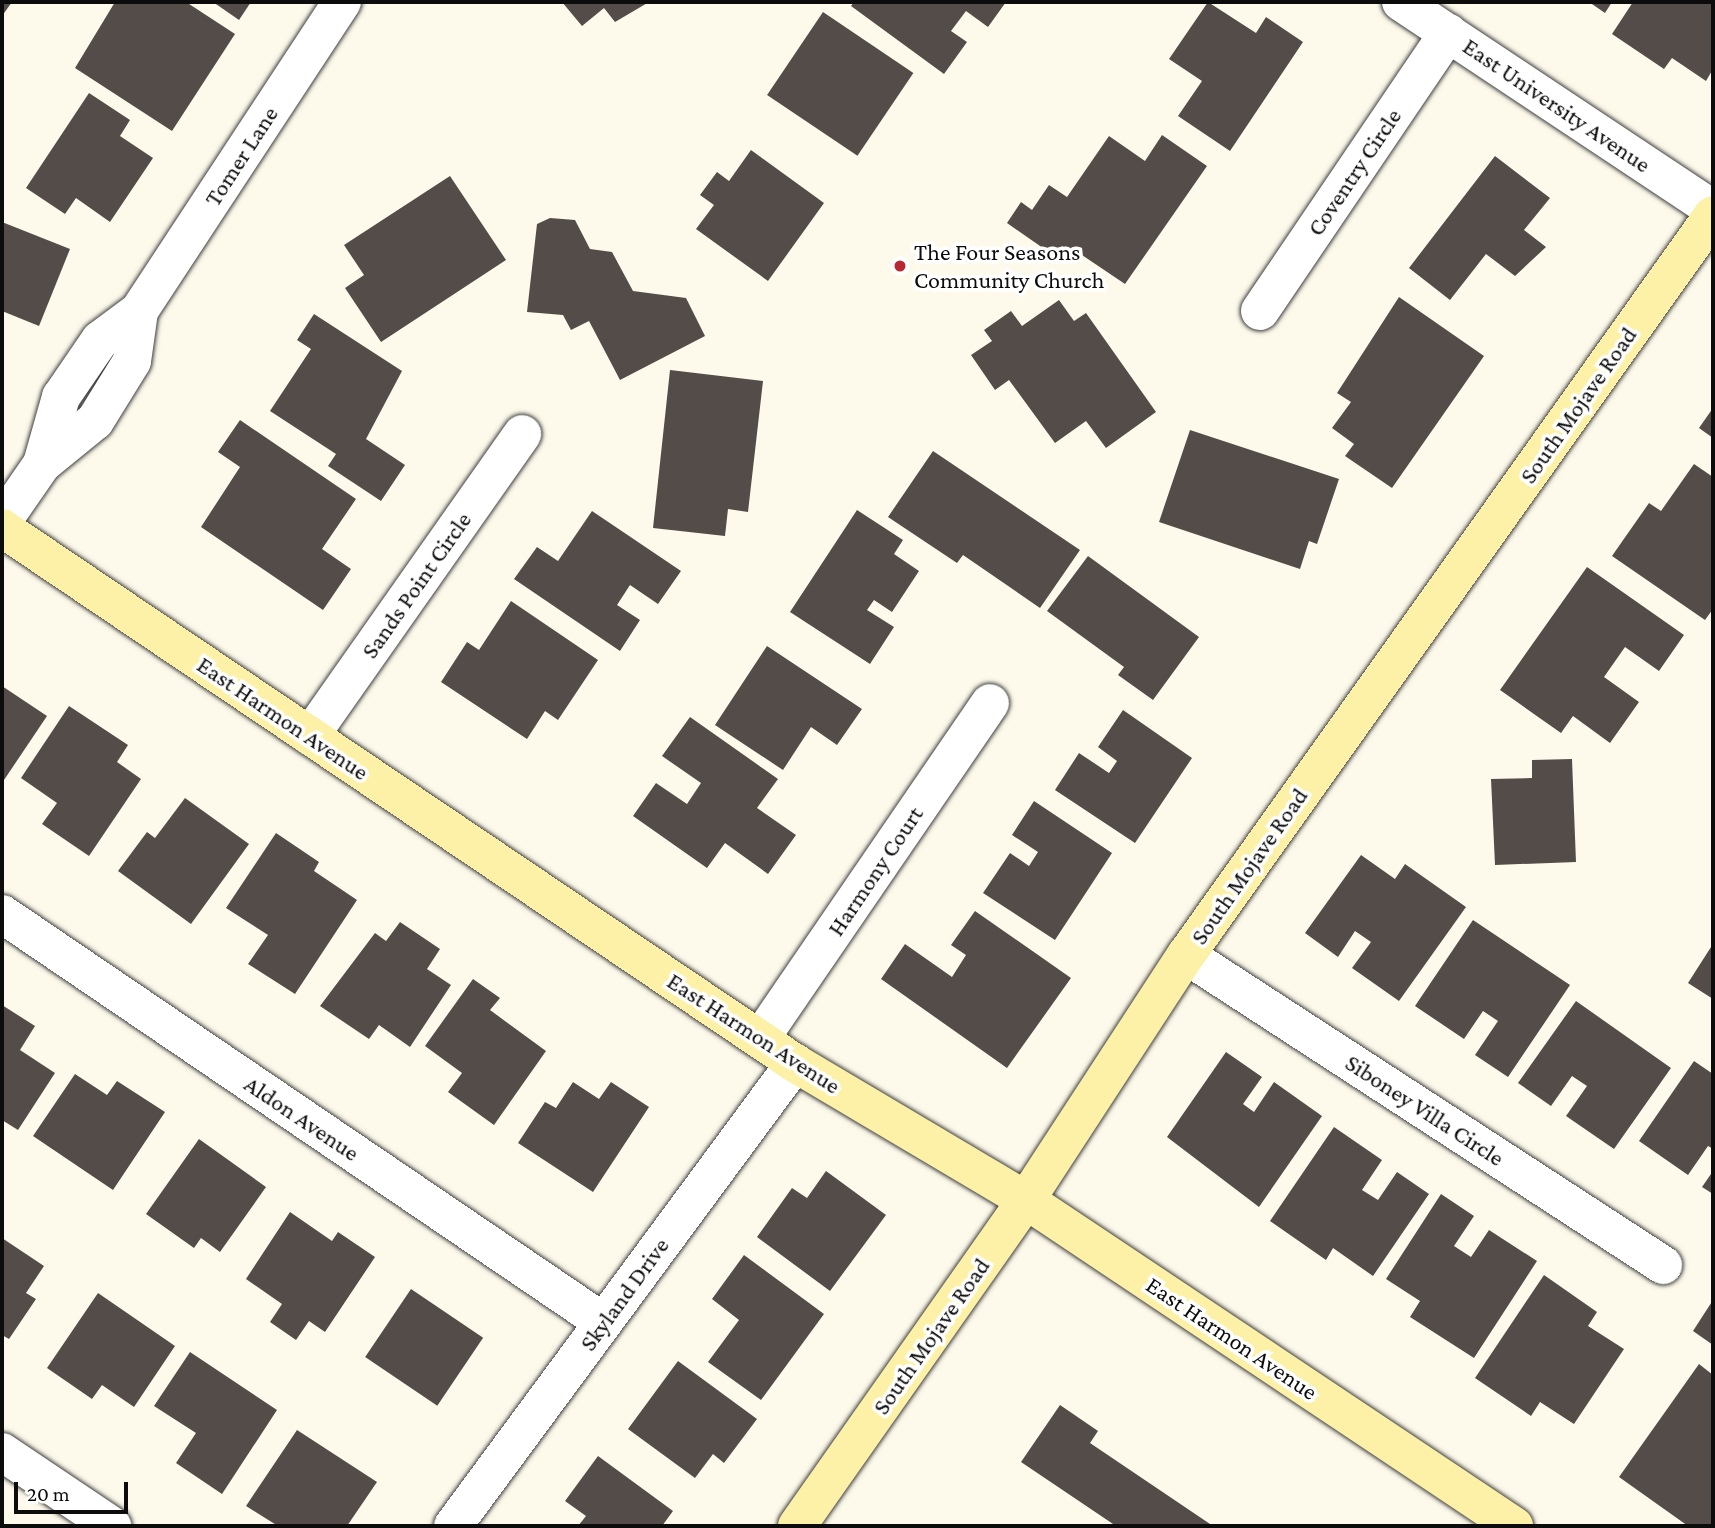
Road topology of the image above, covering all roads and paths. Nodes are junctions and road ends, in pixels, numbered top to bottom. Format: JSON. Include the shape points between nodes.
{"nodes":[{"id":1,"x":342,"y":2,"type":"edge"},
{"id":2,"x":1401,"y":2,"type":"edge"},
{"id":3,"x":1448,"y":33,"type":"junction"},
{"id":4,"x":1713,"y":209,"type":"edge"},
{"id":5,"x":1713,"y":215,"type":"edge"},
{"id":6,"x":1260,"y":311,"type":"dead end"},
{"id":7,"x":523,"y":434,"type":"dead end"},
{"id":8,"x":2,"y":522,"type":"edge"},
{"id":9,"x":2,"y":528,"type":"edge"},
{"id":10,"x":990,"y":704,"type":"dead end"},
{"id":11,"x":310,"y":736,"type":"junction"},
{"id":12,"x":2,"y":914,"type":"edge"},
{"id":13,"x":1186,"y":955,"type":"junction"},
{"id":14,"x":760,"y":1039,"type":"junction"},
{"id":15,"x":795,"y":1063,"type":"junction"},
{"id":16,"x":1026,"y":1200,"type":"junction"},
{"id":17,"x":1663,"y":1265,"type":"dead end"},
{"id":18,"x":603,"y":1322,"type":"junction"},
{"id":19,"x":2,"y":1452,"type":"edge"},
{"id":20,"x":111,"y":1526,"type":"edge"},
{"id":21,"x":453,"y":1526,"type":"edge"},
{"id":22,"x":797,"y":1526,"type":"edge"},
{"id":23,"x":1514,"y":1526,"type":"edge"}],
"edges":[{"from":1,"to":8,"type":"street","name":"Tomer Lane","via":[[139,311],[100,340],[61,397],[42,464]]},
{"from":2,"to":3,"type":"street","name":"East University Avenue"},
{"from":3,"to":4,"type":"street","name":"East University Avenue"},
{"from":3,"to":6,"type":"street","name":"Coventry Circle"},
{"from":5,"to":13,"type":"main road","name":"South Mojave Road"},
{"from":7,"to":11,"type":"street","name":"Sands Point Circle"},
{"from":9,"to":11,"type":"main road","name":"East Harmon Avenue"},
{"from":10,"to":14,"type":"street","name":"Harmony Court"},
{"from":11,"to":14,"type":"main road","name":"East Harmon Avenue"},
{"from":12,"to":18,"type":"street","name":"Aldon Avenue"},
{"from":13,"to":16,"type":"main road","name":"South Mojave Road"},
{"from":13,"to":17,"type":"street","name":"Siboney Villa Circle"},
{"from":14,"to":15,"type":"main road","name":"East Harmon Avenue"},
{"from":15,"to":16,"type":"main road","name":"East Harmon Avenue"},
{"from":15,"to":18,"type":"street","name":"Skyland Drive"},
{"from":16,"to":22,"type":"main road","name":"South Mojave Road"},
{"from":16,"to":23,"type":"main road","name":"East Harmon Avenue"},
{"from":18,"to":21,"type":"street","name":"Skyland Drive"},
{"from":19,"to":20,"type":"street"}]}
